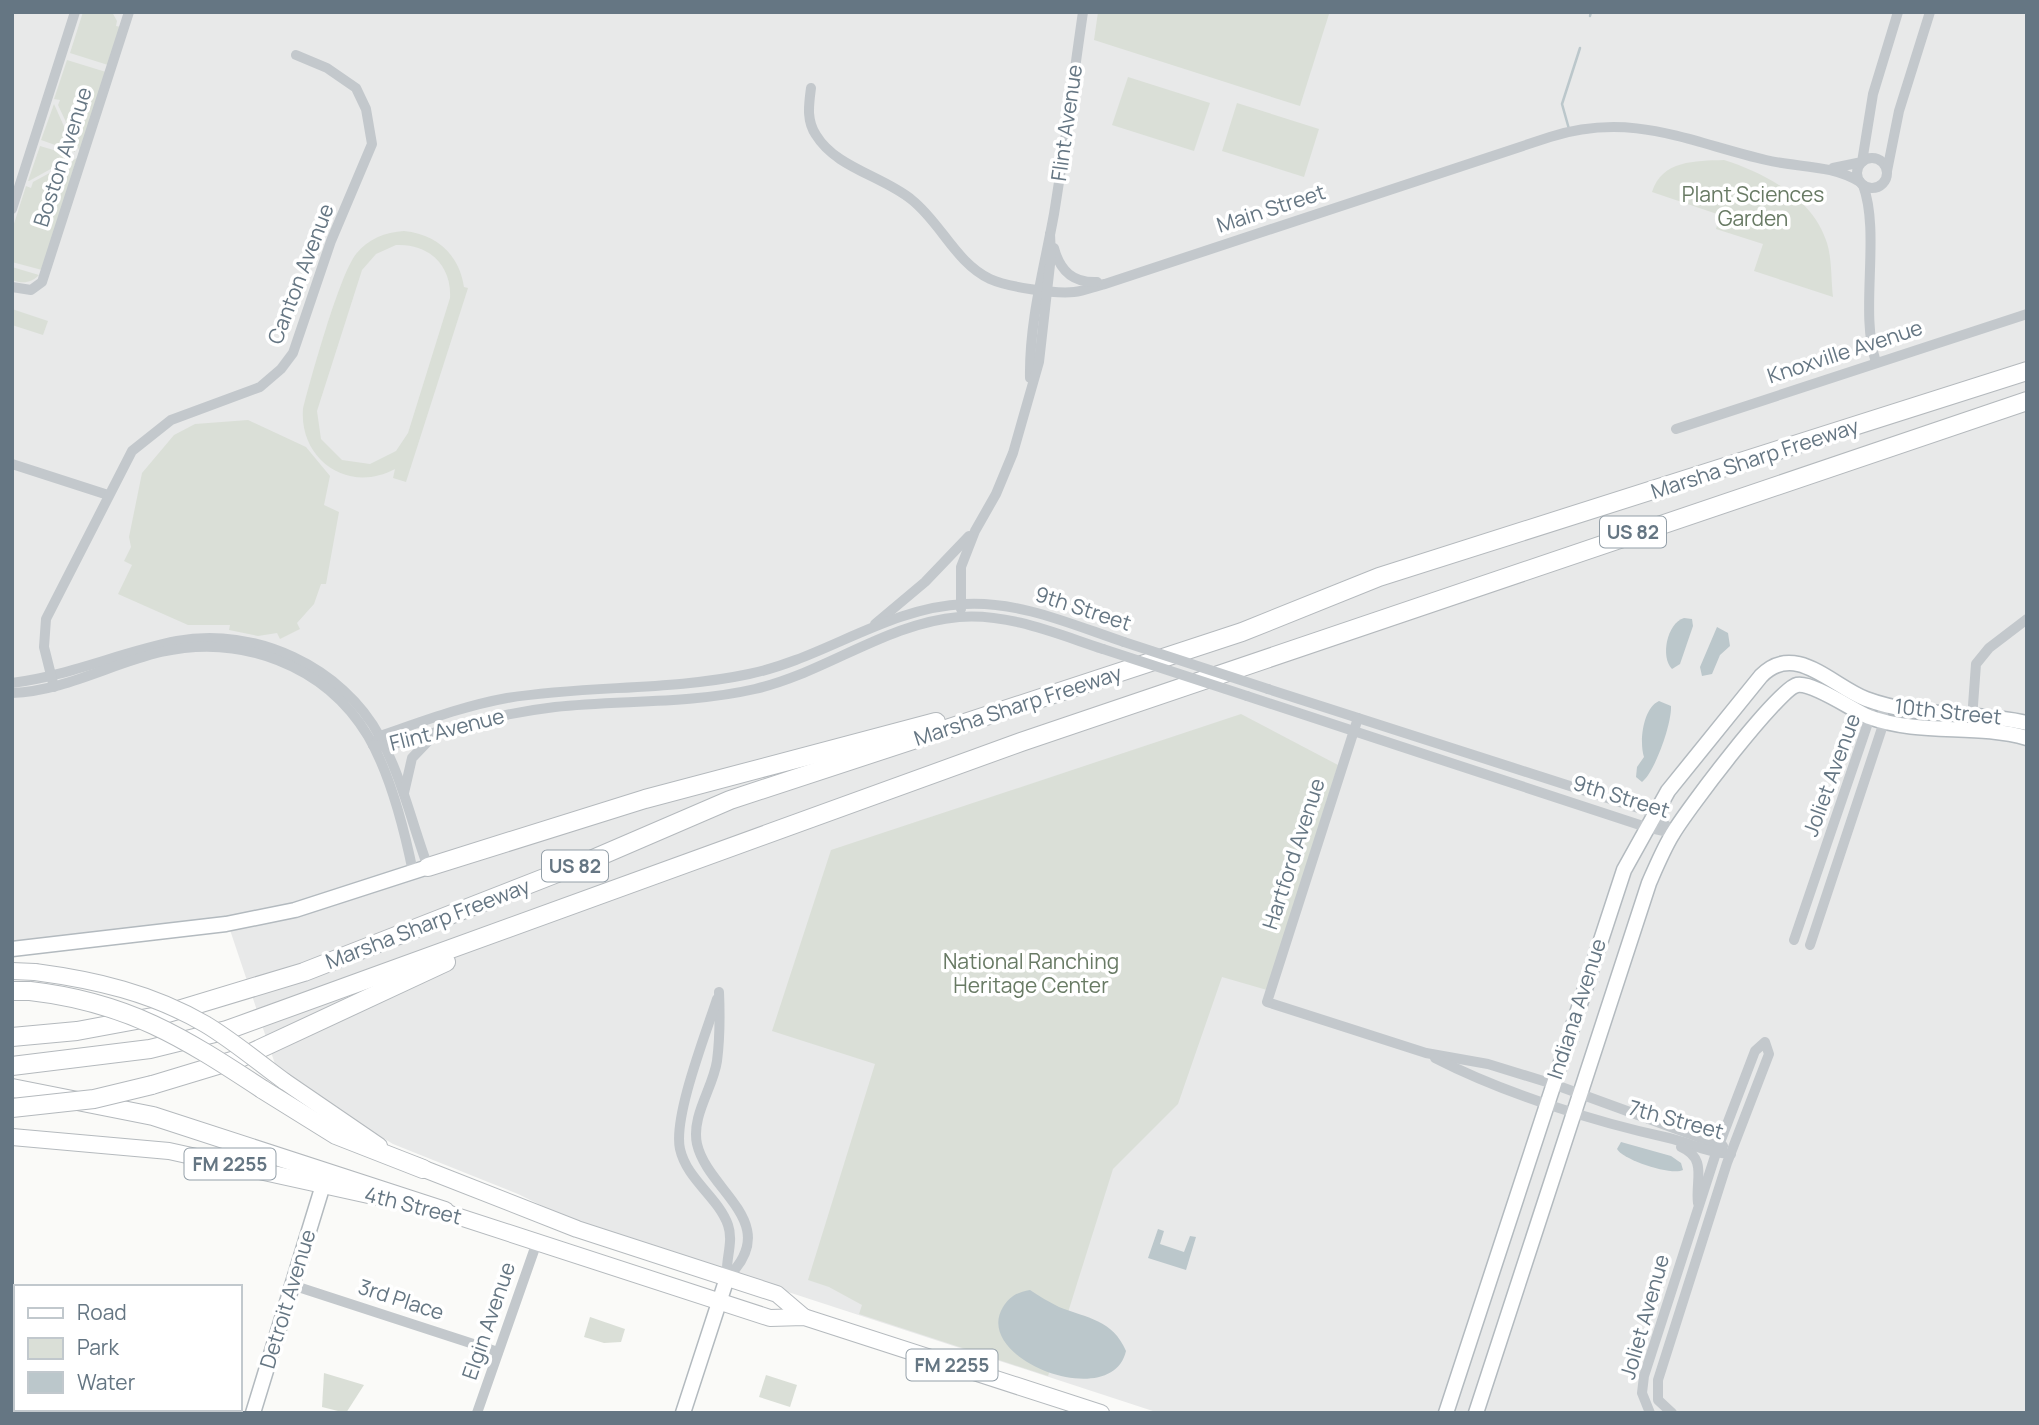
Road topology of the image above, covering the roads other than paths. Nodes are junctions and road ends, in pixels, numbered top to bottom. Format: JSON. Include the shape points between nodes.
{"nodes":[{"id":1,"x":75,"y":12,"type":"edge"},
{"id":2,"x":129,"y":12,"type":"edge"},
{"id":3,"x":1083,"y":12,"type":"edge"},
{"id":4,"x":1898,"y":12,"type":"edge"},
{"id":5,"x":1930,"y":12,"type":"edge"},
{"id":6,"x":296,"y":55,"type":"dead end"},
{"id":7,"x":811,"y":88,"type":"dead end"},
{"id":8,"x":1863,"y":162,"type":"junction"},
{"id":9,"x":1832,"y":168,"type":"junction"},
{"id":10,"x":1887,"y":171,"type":"junction"},
{"id":11,"x":1861,"y":183,"type":"junction"},
{"id":12,"x":1884,"y":183,"type":"junction"},
{"id":13,"x":12,"y":209,"type":"edge"},
{"id":14,"x":1869,"y":211,"type":"junction"},
{"id":15,"x":1050,"y":234,"type":"junction"},
{"id":16,"x":1110,"y":282,"type":"junction"},
{"id":17,"x":12,"y":287,"type":"edge"},
{"id":18,"x":1043,"y":289,"type":"junction"},
{"id":19,"x":2027,"y":314,"type":"edge"},
{"id":20,"x":1876,"y":362,"type":"junction"},
{"id":21,"x":2027,"y":371,"type":"edge"},
{"id":22,"x":2027,"y":401,"type":"edge"},
{"id":23,"x":1676,"y":429,"type":"dead end"},
{"id":24,"x":12,"y":464,"type":"edge"},
{"id":25,"x":108,"y":495,"type":"junction"},
{"id":26,"x":975,"y":531,"type":"junction"},
{"id":27,"x":962,"y":604,"type":"junction"},
{"id":28,"x":961,"y":617,"type":"junction"},
{"id":29,"x":2027,"y":619,"type":"edge"},
{"id":30,"x":864,"y":632,"type":"junction"},
{"id":31,"x":1796,"y":662,"type":"joint"},
{"id":32,"x":1131,"y":669,"type":"junction"},
{"id":33,"x":52,"y":682,"type":"junction"},
{"id":34,"x":12,"y":683,"type":"edge"},
{"id":35,"x":1799,"y":684,"type":"joint"},
{"id":36,"x":12,"y":692,"type":"edge"},
{"id":37,"x":1882,"y":705,"type":"junction"},
{"id":38,"x":1869,"y":717,"type":"junction"},
{"id":39,"x":1358,"y":718,"type":"junction"},
{"id":40,"x":1884,"y":722,"type":"junction"},
{"id":41,"x":1972,"y":722,"type":"junction"},
{"id":42,"x":2027,"y":723,"type":"edge"},
{"id":43,"x":439,"y":730,"type":"junction"},
{"id":44,"x":1354,"y":731,"type":"junction"},
{"id":45,"x":380,"y":736,"type":"junction"},
{"id":46,"x":2027,"y":738,"type":"edge"},
{"id":47,"x":373,"y":745,"type":"junction"},
{"id":48,"x":385,"y":747,"type":"junction"},
{"id":49,"x":403,"y":797,"type":"junction"},
{"id":50,"x":1654,"y":813,"type":"junction"},
{"id":51,"x":1646,"y":827,"type":"junction"},
{"id":52,"x":1673,"y":833,"type":"junction"},
{"id":53,"x":421,"y":870,"type":"junction"},
{"id":54,"x":564,"y":907,"type":"junction"},
{"id":55,"x":1794,"y":940,"type":"dead end"},
{"id":56,"x":1810,"y":945,"type":"dead end"},
{"id":57,"x":12,"y":949,"type":"edge"},
{"id":58,"x":12,"y":971,"type":"edge"},
{"id":59,"x":21,"y":991,"type":"edge"},
{"id":60,"x":1267,"y":1002,"type":"joint"},
{"id":61,"x":12,"y":1037,"type":"edge"},
{"id":62,"x":1426,"y":1053,"type":"junction"},
{"id":63,"x":12,"y":1066,"type":"edge"},
{"id":64,"x":1553,"y":1084,"type":"junction"},
{"id":65,"x":12,"y":1088,"type":"edge"},
{"id":66,"x":1579,"y":1094,"type":"junction"},
{"id":67,"x":1547,"y":1102,"type":"junction"},
{"id":68,"x":12,"y":1108,"type":"edge"},
{"id":69,"x":1574,"y":1110,"type":"junction"},
{"id":70,"x":12,"y":1137,"type":"edge"},
{"id":71,"x":1658,"y":1137,"type":"junction"},
{"id":72,"x":1720,"y":1142,"type":"junction"},
{"id":73,"x":1716,"y":1153,"type":"junction"},
{"id":74,"x":1731,"y":1154,"type":"junction"},
{"id":75,"x":423,"y":1169,"type":"junction"},
{"id":76,"x":323,"y":1185,"type":"junction"},
{"id":77,"x":1699,"y":1205,"type":"junction"},
{"id":78,"x":445,"y":1211,"type":"junction"},
{"id":79,"x":537,"y":1242,"type":"junction"},
{"id":80,"x":727,"y":1278,"type":"junction"},
{"id":81,"x":292,"y":1285,"type":"junction"},
{"id":82,"x":719,"y":1302,"type":"junction"},
{"id":83,"x":804,"y":1317,"type":"junction"},
{"id":84,"x":498,"y":1352,"type":"junction"},
{"id":85,"x":1648,"y":1411,"type":"edge"},
{"id":86,"x":253,"y":1413,"type":"edge"},
{"id":87,"x":477,"y":1413,"type":"edge"},
{"id":88,"x":683,"y":1413,"type":"edge"},
{"id":89,"x":1101,"y":1413,"type":"edge"},
{"id":90,"x":1446,"y":1413,"type":"edge"},
{"id":91,"x":1476,"y":1413,"type":"edge"},
{"id":92,"x":1672,"y":1413,"type":"edge"}],
"edges":[{"from":1,"to":13,"type":"street","name":"Boston Avenue"},
{"from":2,"to":17,"type":"street","name":"Boston Avenue","via":[[42,282],[31,290]]},
{"from":3,"to":15,"type":"street","name":"Flint Avenue"},
{"from":4,"to":8,"type":"street","via":[[1873,93]]},
{"from":5,"to":10,"type":"street","via":[[1905,90]]},
{"from":6,"to":25,"type":"street","name":"Canton Avenue","via":[[336,72],[356,88],[372,138],[366,163],[331,241],[299,341],[282,369],[260,387],[171,420],[150,434],[132,451]]},
{"from":7,"to":18,"type":"street","name":"Main Street","via":[[810,124],[823,144],[917,204],[981,274]]},
{"from":8,"to":9,"type":"street","name":"Main Street"},
{"from":8,"to":10,"type":"street","via":[[1878,159]]},
{"from":8,"to":11,"type":"street","via":[[1857,170]]},
{"from":9,"to":11,"type":"street","name":"Main Street"},
{"from":9,"to":16,"type":"street","name":"Main Street","via":[[1766,160],[1655,128],[1577,130]]},
{"from":10,"to":12,"type":"street"},
{"from":11,"to":12,"type":"street","via":[[1872,188]]},
{"from":11,"to":14,"type":"street"},
{"from":12,"to":14,"type":"street"},
{"from":14,"to":20,"type":"street"},
{"from":15,"to":16,"type":"street","via":[[1067,274],[1080,282]]},
{"from":15,"to":18,"type":"street","name":"Flint Avenue"},
{"from":16,"to":18,"type":"street","name":"Main Street","via":[[1074,292]]},
{"from":18,"to":26,"type":"street","name":"Flint Avenue","via":[[1039,362],[1013,453]]},
{"from":19,"to":20,"type":"street","name":"Knoxville Avenue"},
{"from":20,"to":23,"type":"street","name":"Knoxville Avenue"},
{"from":21,"to":32,"type":"highway","name":"Marsha Sharp Freeway","number":"US 82","via":[[1379,577],[1242,632]]},
{"from":22,"to":54,"type":"highway","name":"Marsha Sharp Freeway","number":"US 82","via":[[1034,738]]},
{"from":24,"to":25,"type":"street"},
{"from":25,"to":33,"type":"street","name":"Canton Avenue","via":[[46,619],[44,638]]},
{"from":26,"to":27,"type":"street","name":"Flint Avenue","via":[[961,567]]},
{"from":26,"to":30,"type":"street","name":"Flint Avenue","via":[[925,582]]},
{"from":27,"to":28,"type":"street","name":"Flint Avenue"},
{"from":27,"to":30,"type":"street","name":"Flint Avenue","via":[[908,615]]},
{"from":27,"to":39,"type":"street","name":"9th Street","bridge":true,"via":[[1030,612]]},
{"from":28,"to":43,"type":"street","name":"Flint Avenue","via":[[913,627],[827,665],[757,688],[552,707]]},
{"from":28,"to":44,"type":"street","name":"9th Street","bridge":true,"via":[[1014,621]]},
{"from":29,"to":41,"type":"street","via":[[1976,664]]},
{"from":30,"to":45,"type":"street","name":"Flint Avenue","via":[[749,674],[506,699]]},
{"from":31,"to":37,"type":"street","name":"10th Street"},
{"from":31,"to":50,"type":"street","name":"Indiana Avenue","via":[[1765,672]]},
{"from":32,"to":53,"type":"highway","via":[[1106,669],[995,705],[645,799]]},
{"from":32,"to":61,"type":"highway","name":"Marsha Sharp Freeway","number":"US 82","via":[[730,800],[304,972],[158,1016]]},
{"from":33,"to":34,"type":"street"},
{"from":33,"to":36,"type":"street"},
{"from":33,"to":45,"type":"street","via":[[179,640],[239,640],[284,653],[324,675],[355,703]]},
{"from":33,"to":47,"type":"street","via":[[189,647],[233,647],[273,658],[312,677],[352,714]]},
{"from":35,"to":38,"type":"street","name":"10th Street"},
{"from":35,"to":52,"type":"street","name":"Indiana Avenue","via":[[1782,695]]},
{"from":37,"to":38,"type":"street","name":"Joliet Avenue"},
{"from":37,"to":40,"type":"street","name":"Joliet Avenue"},
{"from":37,"to":41,"type":"street","name":"10th Street"},
{"from":38,"to":40,"type":"street","name":"10th Street"},
{"from":38,"to":55,"type":"street","name":"Joliet Avenue"},
{"from":39,"to":44,"type":"street","name":"Hartford Avenue"},
{"from":39,"to":50,"type":"street","name":"9th Street"},
{"from":40,"to":41,"type":"street","name":"10th Street","via":[[1923,729]]},
{"from":40,"to":56,"type":"street","name":"Joliet Avenue"},
{"from":41,"to":42,"type":"street","name":"10th Street"},
{"from":41,"to":46,"type":"street","name":"10th Street"},
{"from":43,"to":48,"type":"street","name":"Flint Avenue"},
{"from":43,"to":49,"type":"street","via":[[412,758]]},
{"from":44,"to":51,"type":"street","name":"9th Street"},
{"from":44,"to":60,"type":"street","name":"Hartford Avenue"},
{"from":45,"to":47,"type":"street","name":"Flint Avenue"},
{"from":45,"to":48,"type":"street"},
{"from":47,"to":48,"type":"street","name":"Flint Avenue"},
{"from":47,"to":53,"type":"street"},
{"from":48,"to":49,"type":"street"},
{"from":49,"to":53,"type":"street"},
{"from":50,"to":51,"type":"street","name":"Indiana Avenue"},
{"from":50,"to":52,"type":"street","name":"9th Street"},
{"from":51,"to":52,"type":"street","name":"9th Street"},
{"from":51,"to":64,"type":"street","name":"Indiana Avenue","via":[[1615,895]]},
{"from":52,"to":66,"type":"street","name":"Indiana Avenue","via":[[1646,890]]},
{"from":53,"to":57,"type":"street","via":[[295,909],[226,924]]},
{"from":54,"to":63,"type":"highway","name":"Marsha Sharp Freeway","number":"US 82","via":[[227,1030],[150,1049]]},
{"from":54,"to":68,"type":"highway","bridge":true,"via":[[238,1059],[94,1099]]},
{"from":58,"to":75,"type":"main road","number":"FM 2255","bridge":true,"via":[[81,978],[167,1004],[205,1024],[376,1145]]},
{"from":59,"to":75,"type":"highway","bridge":true,"via":[[109,1005],[157,1024],[336,1135]]},
{"from":60,"to":62,"type":"street","name":"7th Street"},
{"from":62,"to":64,"type":"street","name":"7th Street","via":[[1488,1064]]},
{"from":62,"to":67,"type":"street","name":"7th Street","via":[[1474,1078]]},
{"from":64,"to":66,"type":"street","name":"7th Street"},
{"from":64,"to":67,"type":"street","name":"Indiana Avenue"},
{"from":65,"to":78,"type":"highway","via":[[153,1116]]},
{"from":66,"to":69,"type":"street","name":"Indiana Avenue"},
{"from":66,"to":72,"type":"street","name":"7th Street"},
{"from":67,"to":69,"type":"street","name":"7th Street"},
{"from":67,"to":90,"type":"street","name":"Indiana Avenue"},
{"from":69,"to":71,"type":"street","name":"7th Street"},
{"from":69,"to":91,"type":"street","name":"Indiana Avenue"},
{"from":70,"to":76,"type":"main road","name":"4th Street","number":"FM 2255","via":[[169,1152]]},
{"from":71,"to":73,"type":"street","name":"7th Street"},
{"from":71,"to":77,"type":"street","via":[[1696,1159],[1701,1175],[1696,1191]]},
{"from":72,"to":73,"type":"street","name":"Joliet Avenue"},
{"from":72,"to":74,"type":"street","name":"7th Street"},
{"from":72,"to":74,"type":"street","name":"Joliet Avenue","via":[[1755,1051],[1765,1042],[1769,1054]]},
{"from":73,"to":74,"type":"street","name":"7th Street"},
{"from":73,"to":77,"type":"street","name":"Joliet Avenue"},
{"from":74,"to":92,"type":"street","name":"Joliet Avenue","via":[[1658,1380],[1658,1400]]},
{"from":75,"to":80,"type":"main road","name":"4th Street","number":"FM 2255","via":[[577,1229]]},
{"from":76,"to":78,"type":"main road","name":"4th Street","number":"FM 2255"},
{"from":76,"to":81,"type":"street","name":"Detroit Avenue"},
{"from":77,"to":85,"type":"street","name":"Joliet Avenue","via":[[1642,1381]]},
{"from":78,"to":79,"type":"main road","name":"4th Street","number":"FM 2255"},
{"from":79,"to":82,"type":"main road","name":"4th Street","number":"FM 2255"},
{"from":79,"to":84,"type":"street","name":"Elgin Avenue"},
{"from":80,"to":80,"type":"street","via":[[743,1257],[746,1221],[705,1162],[696,1136],[717,1062],[719,992],[678,1139],[685,1164],[727,1223]]},
{"from":80,"to":82,"type":"street"},
{"from":80,"to":83,"type":"main road","name":"4th Street","number":"FM 2255","via":[[777,1294]]},
{"from":81,"to":84,"type":"street","name":"3rd Place"},
{"from":81,"to":86,"type":"street","name":"Detroit Avenue"},
{"from":82,"to":83,"type":"main road","name":"4th Street","number":"FM 2255","via":[[770,1318]]},
{"from":82,"to":88,"type":"street"},
{"from":83,"to":89,"type":"main road","name":"4th Street","number":"FM 2255"},
{"from":84,"to":87,"type":"street","name":"Elgin Avenue"}]}
